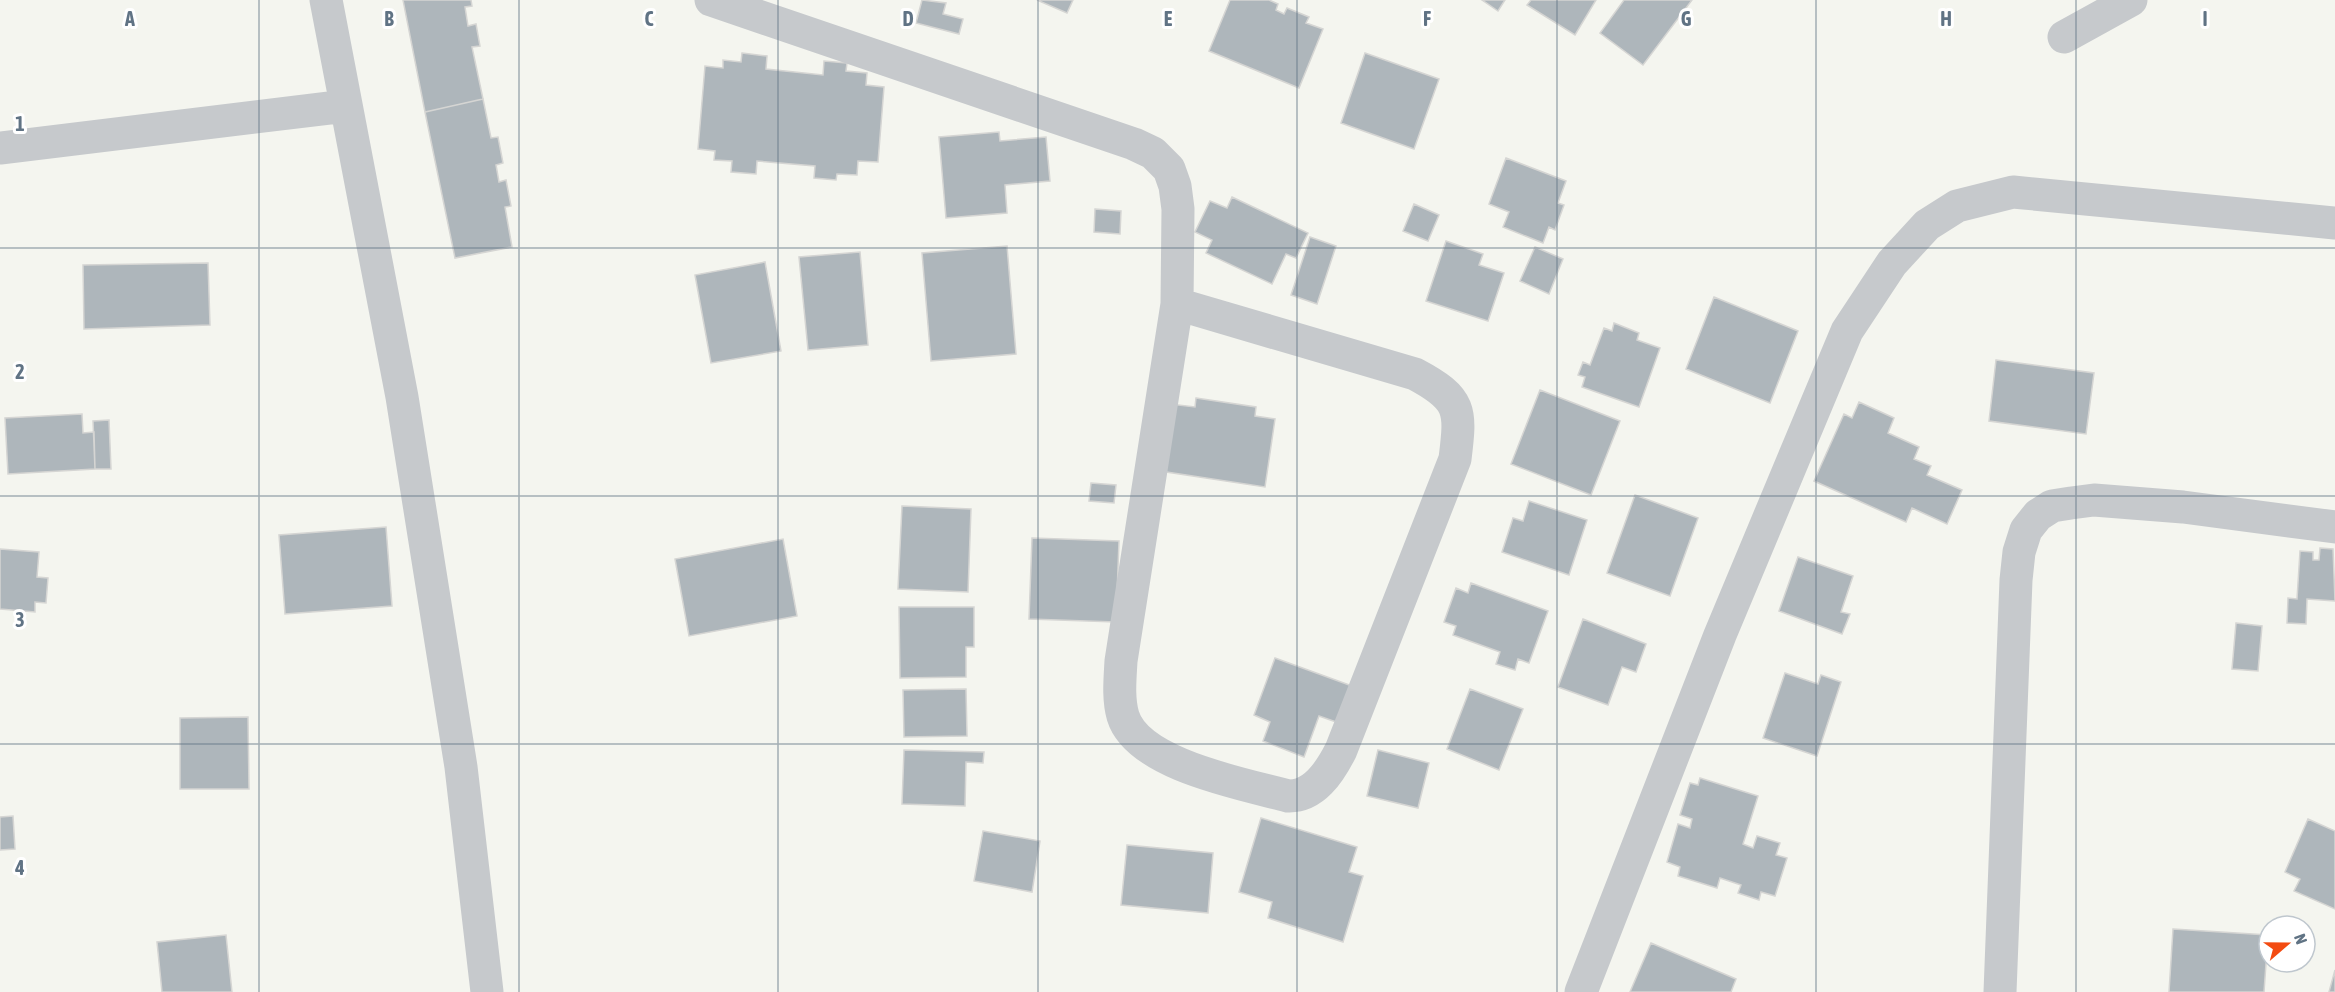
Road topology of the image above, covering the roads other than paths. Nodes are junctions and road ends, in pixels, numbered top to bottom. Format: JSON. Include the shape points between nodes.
{"nodes":[{"id":1,"x":326,"y":0,"type":"edge"},
{"id":2,"x":711,"y":0,"type":"edge"},
{"id":3,"x":2131,"y":0,"type":"edge"},
{"id":4,"x":2064,"y":37,"type":"dead end"},
{"id":5,"x":346,"y":106,"type":"junction"},
{"id":6,"x":0,"y":148,"type":"edge"},
{"id":7,"x":2335,"y":223,"type":"edge"},
{"id":8,"x":1177,"y":304,"type":"junction"},
{"id":9,"x":2335,"y":527,"type":"edge"},
{"id":10,"x":487,"y":992,"type":"edge"},
{"id":11,"x":1581,"y":992,"type":"edge"},
{"id":12,"x":2000,"y":992,"type":"edge"}],
"edges":[{"from":1,"to":5,"type":"street"},
{"from":2,"to":8,"type":"street","via":[[1041,111],[1153,153],[1169,169],[1175,186]]},
{"from":3,"to":4,"type":"street"},
{"from":5,"to":6,"type":"street"},
{"from":5,"to":10,"type":"street","via":[[402,397],[460,767]]},
{"from":7,"to":11,"type":"street","via":[[2013,192],[1957,206],[1927,225],[1892,263],[1847,331],[1720,634]]},
{"from":8,"to":8,"type":"street","via":[[1415,374],[1437,385],[1460,419],[1455,459],[1341,750],[1311,791],[1298,796],[1192,770],[1143,744],[1123,716],[1121,661]]},
{"from":9,"to":12,"type":"street","via":[[2184,507],[2094,500],[2052,506],[2026,530],[2016,580]]}]}
